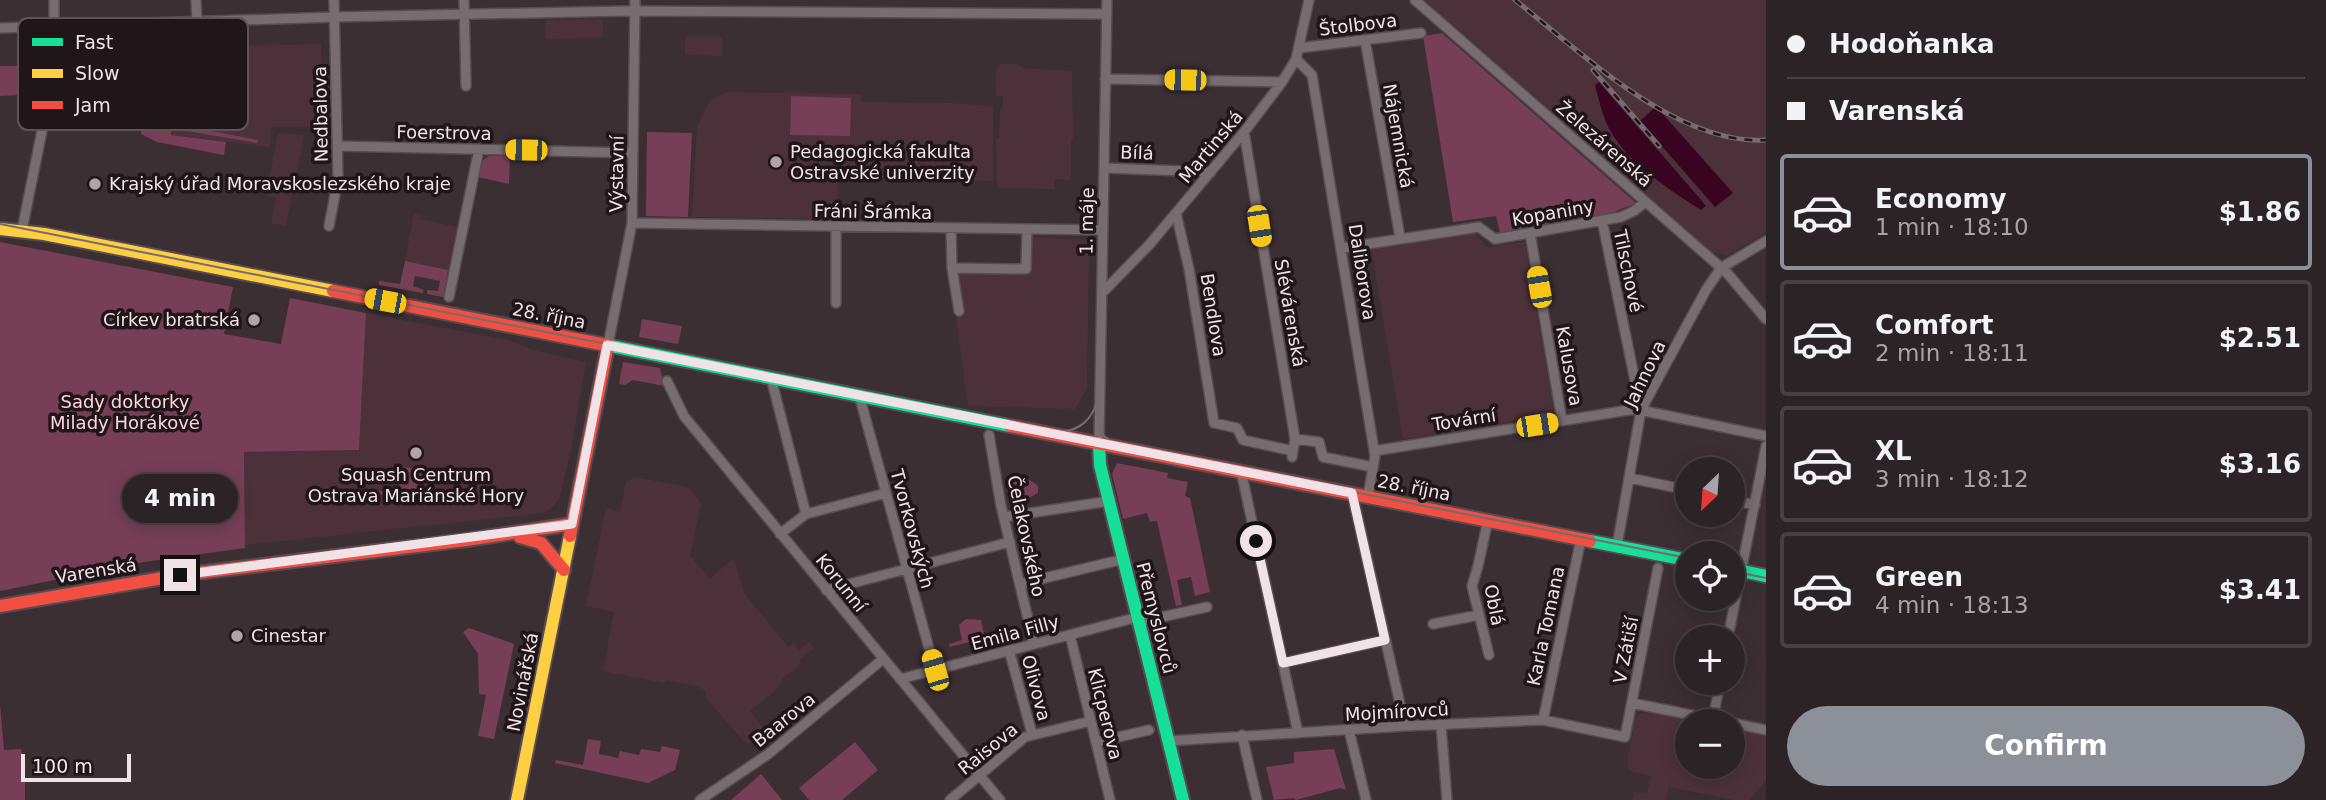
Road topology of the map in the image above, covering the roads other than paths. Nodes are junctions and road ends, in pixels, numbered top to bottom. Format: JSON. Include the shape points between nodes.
{"nodes":[{"id":1,"x":54,"y":0,"type":"edge"},
{"id":2,"x":196,"y":0,"type":"edge"},
{"id":3,"x":334,"y":0,"type":"edge"},
{"id":4,"x":464,"y":0,"type":"edge"},
{"id":5,"x":635,"y":0,"type":"edge"},
{"id":6,"x":1107,"y":0,"type":"edge"},
{"id":7,"x":1309,"y":0,"type":"edge"},
{"id":8,"x":1415,"y":0,"type":"edge"},
{"id":9,"x":635,"y":11,"type":"junction"},
{"id":10,"x":1107,"y":13,"type":"junction"},
{"id":11,"x":464,"y":15,"type":"junction"},
{"id":12,"x":334,"y":17,"type":"junction"},
{"id":13,"x":54,"y":18,"type":"edge"},
{"id":14,"x":197,"y":18,"type":"edge"},
{"id":15,"x":248,"y":20,"type":"edge"},
{"id":16,"x":18,"y":27,"type":"edge"},
{"id":17,"x":0,"y":28,"type":"edge"},
{"id":18,"x":1421,"y":33,"type":"dead end"},
{"id":19,"x":1366,"y":40,"type":"junction"},
{"id":20,"x":1299,"y":48,"type":"junction"},
{"id":21,"x":1296,"y":59,"type":"junction"},
{"id":22,"x":1105,"y":79,"type":"junction"},
{"id":23,"x":1282,"y":82,"type":"junction"},
{"id":24,"x":466,"y":86,"type":"dead end"},
{"id":25,"x":42,"y":130,"type":"edge"},
{"id":26,"x":1244,"y":132,"type":"junction"},
{"id":27,"x":338,"y":146,"type":"junction"},
{"id":28,"x":479,"y":149,"type":"junction"},
{"id":29,"x":633,"y":153,"type":"junction"},
{"id":30,"x":1104,"y":168,"type":"junction"},
{"id":31,"x":1210,"y":172,"type":"junction"},
{"id":32,"x":1645,"y":202,"type":"junction"},
{"id":33,"x":1176,"y":213,"type":"junction"},
{"id":34,"x":1602,"y":220,"type":"junction"},
{"id":35,"x":0,"y":222,"type":"edge"},
{"id":36,"x":637,"y":223,"type":"junction"},
{"id":37,"x":329,"y":226,"type":"dead end"},
{"id":38,"x":835,"y":228,"type":"junction"},
{"id":39,"x":0,"y":229,"type":"edge"},
{"id":40,"x":951,"y":229,"type":"junction"},
{"id":41,"x":22,"y":230,"type":"junction"},
{"id":42,"x":1027,"y":230,"type":"junction"},
{"id":43,"x":1102,"y":230,"type":"junction"},
{"id":44,"x":1530,"y":233,"type":"junction"},
{"id":45,"x":1400,"y":237,"type":"junction"},
{"id":46,"x":1766,"y":241,"type":"edge"},
{"id":47,"x":1342,"y":247,"type":"junction"},
{"id":48,"x":952,"y":268,"type":"junction"},
{"id":49,"x":1721,"y":268,"type":"junction"},
{"id":50,"x":1102,"y":293,"type":"junction"},
{"id":51,"x":449,"y":297,"type":"dead end"},
{"id":52,"x":835,"y":303,"type":"dead end"},
{"id":53,"x":958,"y":310,"type":"dead end"},
{"id":54,"x":1766,"y":318,"type":"edge"},
{"id":55,"x":607,"y":345,"type":"junction"},
{"id":56,"x":771,"y":378,"type":"junction"},
{"id":57,"x":667,"y":381,"type":"dead end"},
{"id":58,"x":859,"y":395,"type":"junction"},
{"id":59,"x":1641,"y":410,"type":"junction"},
{"id":60,"x":1562,"y":421,"type":"junction"},
{"id":61,"x":989,"y":435,"type":"dead end"},
{"id":62,"x":1766,"y":436,"type":"edge"},
{"id":63,"x":1295,"y":439,"type":"junction"},
{"id":64,"x":1099,"y":443,"type":"junction"},
{"id":65,"x":1766,"y":446,"type":"edge"},
{"id":66,"x":1374,"y":451,"type":"junction"},
{"id":67,"x":1292,"y":454,"type":"joint"},
{"id":68,"x":1373,"y":467,"type":"junction"},
{"id":69,"x":1764,"y":467,"type":"edge"},
{"id":70,"x":1241,"y":471,"type":"junction"},
{"id":71,"x":1630,"y":478,"type":"junction"},
{"id":72,"x":1675,"y":488,"type":"edge"},
{"id":73,"x":1762,"y":491,"type":"edge"},
{"id":74,"x":886,"y":493,"type":"junction"},
{"id":75,"x":1352,"y":493,"type":"junction"},
{"id":76,"x":1368,"y":496,"type":"junction"},
{"id":77,"x":1110,"y":501,"type":"junction"},
{"id":78,"x":1745,"y":503,"type":"edge"},
{"id":79,"x":1755,"y":505,"type":"junction"},
{"id":80,"x":806,"y":514,"type":"junction"},
{"id":81,"x":1004,"y":517,"type":"junction"},
{"id":82,"x":1488,"y":520,"type":"junction"},
{"id":83,"x":572,"y":524,"type":"junction"},
{"id":84,"x":780,"y":534,"type":"junction"},
{"id":85,"x":484,"y":537,"type":"junction"},
{"id":86,"x":1581,"y":539,"type":"junction"},
{"id":87,"x":1745,"y":541,"type":"edge"},
{"id":88,"x":1010,"y":542,"type":"junction"},
{"id":89,"x":1616,"y":546,"type":"junction"},
{"id":90,"x":1675,"y":558,"type":"edge"},
{"id":91,"x":1124,"y":559,"type":"junction"},
{"id":92,"x":1658,"y":568,"type":"dead end"},
{"id":93,"x":564,"y":570,"type":"junction"},
{"id":94,"x":907,"y":570,"type":"junction"},
{"id":95,"x":1745,"y":572,"type":"edge"},
{"id":96,"x":1766,"y":576,"type":"edge"},
{"id":97,"x":1020,"y":584,"type":"junction"},
{"id":98,"x":826,"y":590,"type":"junction"},
{"id":99,"x":0,"y":606,"type":"edge"},
{"id":100,"x":1207,"y":607,"type":"dead end"},
{"id":101,"x":1479,"y":615,"type":"junction"},
{"id":102,"x":1139,"y":620,"type":"junction"},
{"id":103,"x":1433,"y":624,"type":"dead end"},
{"id":104,"x":1070,"y":635,"type":"junction"},
{"id":105,"x":1385,"y":640,"type":"junction"},
{"id":106,"x":1034,"y":644,"type":"junction"},
{"id":107,"x":1009,"y":650,"type":"junction"},
{"id":108,"x":1489,"y":655,"type":"dead end"},
{"id":109,"x":883,"y":659,"type":"junction"},
{"id":110,"x":1283,"y":663,"type":"junction"},
{"id":111,"x":935,"y":670,"type":"junction"},
{"id":112,"x":900,"y":679,"type":"junction"},
{"id":113,"x":1632,"y":703,"type":"junction"},
{"id":114,"x":1675,"y":712,"type":"edge"},
{"id":115,"x":1543,"y":720,"type":"junction"},
{"id":116,"x":1091,"y":721,"type":"junction"},
{"id":117,"x":1441,"y":725,"type":"junction"},
{"id":118,"x":1405,"y":726,"type":"junction"},
{"id":119,"x":1745,"y":726,"type":"edge"},
{"id":120,"x":1149,"y":730,"type":"dead end"},
{"id":121,"x":1349,"y":730,"type":"junction"},
{"id":122,"x":1766,"y":730,"type":"edge"},
{"id":123,"x":1298,"y":733,"type":"junction"},
{"id":124,"x":1032,"y":734,"type":"junction"},
{"id":125,"x":1242,"y":736,"type":"junction"},
{"id":126,"x":1625,"y":737,"type":"joint"},
{"id":127,"x":1168,"y":741,"type":"junction"},
{"id":128,"x":1096,"y":742,"type":"junction"},
{"id":129,"x":979,"y":775,"type":"junction"},
{"id":130,"x":517,"y":800,"type":"edge"},
{"id":131,"x":700,"y":800,"type":"edge"},
{"id":132,"x":950,"y":800,"type":"edge"},
{"id":133,"x":1000,"y":800,"type":"edge"},
{"id":134,"x":1110,"y":800,"type":"edge"},
{"id":135,"x":1183,"y":800,"type":"edge"},
{"id":136,"x":1257,"y":800,"type":"edge"},
{"id":137,"x":1366,"y":800,"type":"edge"},
{"id":138,"x":1447,"y":800,"type":"edge"}],
"edges":[{"from":1,"to":13,"type":"street"},
{"from":2,"to":14,"type":"street"},
{"from":3,"to":12,"type":"street","name":"Nedbalova"},
{"from":4,"to":11,"type":"street"},
{"from":5,"to":9,"type":"street","name":"Výstavní"},
{"from":6,"to":10,"type":"street","name":"1. máje"},
{"from":7,"to":20,"type":"street","name":"Martinská"},
{"from":8,"to":32,"type":"street","name":"Železárenská"},
{"from":9,"to":10,"type":"street"},
{"from":9,"to":11,"type":"street"},
{"from":9,"to":29,"type":"street","name":"Výstavní"},
{"from":10,"to":22,"type":"street","name":"1. máje"},
{"from":11,"to":12,"type":"street"},
{"from":11,"to":24,"type":"street"},
{"from":12,"to":15,"type":"street"},
{"from":12,"to":27,"type":"street","name":"Nedbalova"},
{"from":16,"to":17,"type":"street"},
{"from":18,"to":19,"type":"street","name":"Štolbova"},
{"from":19,"to":20,"type":"street","name":"Štolbova"},
{"from":19,"to":45,"type":"street","name":"Nájemnická"},
{"from":20,"to":21,"type":"street","name":"Martinská"},
{"from":21,"to":23,"type":"street","name":"Martinská"},
{"from":21,"to":47,"type":"street","name":"Daliborova","via":[[1312,75]]},
{"from":22,"to":23,"type":"street"},
{"from":22,"to":30,"type":"street","name":"1. máje"},
{"from":23,"to":26,"type":"street","name":"Martinská"},
{"from":25,"to":41,"type":"street"},
{"from":26,"to":31,"type":"street","name":"Martinská"},
{"from":26,"to":63,"type":"street","name":"Slévárenská"},
{"from":27,"to":28,"type":"street","name":"Foerstrova"},
{"from":27,"to":37,"type":"street","name":"Nedbalova","via":[[338,179]]},
{"from":28,"to":29,"type":"street","name":"Foerstrova"},
{"from":28,"to":51,"type":"street"},
{"from":29,"to":36,"type":"street","name":"Výstavní"},
{"from":30,"to":31,"type":"street","name":"Bílá"},
{"from":30,"to":43,"type":"street","name":"1. máje"},
{"from":31,"to":33,"type":"street","name":"Martinská"},
{"from":32,"to":34,"type":"street","name":"Kopaniny","via":[[1626,215]]},
{"from":32,"to":49,"type":"street","name":"Železárenská"},
{"from":33,"to":50,"type":"street","name":"Martinská"},
{"from":33,"to":67,"type":"street","name":"Bendlova","via":[[1214,424],[1237,428],[1243,440]]},
{"from":34,"to":44,"type":"street","name":"Kopaniny"},
{"from":34,"to":59,"type":"street","name":"Tilschové"},
{"from":35,"to":41,"type":"main road","name":"28. října"},
{"from":36,"to":38,"type":"street","name":"Fráni Šrámka"},
{"from":36,"to":55,"type":"street","name":"Výstavní"},
{"from":38,"to":40,"type":"street","name":"Fráni Šrámka"},
{"from":38,"to":52,"type":"street"},
{"from":39,"to":41,"type":"main road","name":"28. října"},
{"from":40,"to":42,"type":"street","name":"Fráni Šrámka"},
{"from":40,"to":48,"type":"street"},
{"from":41,"to":55,"type":"main road","name":"28. října"},
{"from":42,"to":43,"type":"street","name":"Fráni Šrámka"},
{"from":42,"to":48,"type":"street","via":[[1026,269]]},
{"from":43,"to":50,"type":"street","name":"1. máje"},
{"from":44,"to":45,"type":"street","name":"Kopaniny","via":[[1495,239],[1479,227]]},
{"from":44,"to":60,"type":"street","name":"Kalusova"},
{"from":45,"to":47,"type":"street","name":"Kopaniny"},
{"from":46,"to":49,"type":"street"},
{"from":47,"to":66,"type":"street","name":"Daliborova"},
{"from":48,"to":53,"type":"street"},
{"from":49,"to":54,"type":"street","name":"Železárenská"},
{"from":49,"to":59,"type":"street","name":"Jahnova"},
{"from":50,"to":64,"type":"street","name":"1. máje"},
{"from":55,"to":56,"type":"main road","name":"28. října"},
{"from":55,"to":83,"type":"main road","name":"Novinářská"},
{"from":56,"to":58,"type":"main road","name":"28. října"},
{"from":56,"to":80,"type":"street"},
{"from":57,"to":84,"type":"street","name":"Korunní","via":[[684,416]]},
{"from":58,"to":64,"type":"main road","name":"28. října"},
{"from":58,"to":74,"type":"street","name":"Tvorkovských"},
{"from":59,"to":60,"type":"street","name":"Tovární"},
{"from":59,"to":62,"type":"street","name":"Tovární"},
{"from":59,"to":71,"type":"street","name":"Jahnova"},
{"from":60,"to":66,"type":"street","name":"Tovární"},
{"from":61,"to":81,"type":"street","name":"Čelakovského"},
{"from":63,"to":67,"type":"street","name":"Slévárenská"},
{"from":63,"to":68,"type":"street","via":[[1319,442],[1323,457]]},
{"from":64,"to":70,"type":"main road","name":"28. října"},
{"from":64,"to":77,"type":"main road","name":"Přemyslovců"},
{"from":65,"to":69,"type":"street"},
{"from":66,"to":68,"type":"street","name":"Daliborova"},
{"from":68,"to":76,"type":"street","name":"Daliborova"},
{"from":69,"to":73,"type":"street"},
{"from":70,"to":75,"type":"main road","name":"28. října"},
{"from":70,"to":110,"type":"street"},
{"from":71,"to":72,"type":"street"},
{"from":71,"to":89,"type":"street","name":"Jahnova"},
{"from":73,"to":79,"type":"street"},
{"from":74,"to":80,"type":"street"},
{"from":74,"to":94,"type":"street","name":"Tvorkovských"},
{"from":75,"to":76,"type":"main road","name":"28. října"},
{"from":75,"to":105,"type":"street"},
{"from":76,"to":82,"type":"main road","name":"28. října"},
{"from":77,"to":81,"type":"street"},
{"from":77,"to":91,"type":"main road","name":"Přemyslovců"},
{"from":78,"to":79,"type":"street"},
{"from":79,"to":87,"type":"street"},
{"from":80,"to":84,"type":"street"},
{"from":81,"to":88,"type":"street","name":"Čelakovského"},
{"from":82,"to":86,"type":"main road","name":"28. října"},
{"from":82,"to":101,"type":"street","name":"Oblá","via":[[1472,586]]},
{"from":83,"to":85,"type":"main road","name":"Varenská"},
{"from":83,"to":93,"type":"main road","name":"Novinářská"},
{"from":84,"to":98,"type":"street","name":"Korunní"},
{"from":85,"to":93,"type":"main road","via":[[532,538],[543,543]]},
{"from":85,"to":99,"type":"main road","name":"Varenská","via":[[223,568]]},
{"from":86,"to":89,"type":"main road","name":"28. října"},
{"from":86,"to":115,"type":"street","name":"Karla Tomana"},
{"from":88,"to":94,"type":"street"},
{"from":88,"to":97,"type":"street","name":"Čelakovského"},
{"from":89,"to":90,"type":"main road","name":"28. října"},
{"from":91,"to":97,"type":"street"},
{"from":91,"to":102,"type":"main road","name":"Přemyslovců"},
{"from":92,"to":113,"type":"street","name":"V Zátiší"},
{"from":93,"to":130,"type":"main road","name":"Novinářská"},
{"from":94,"to":98,"type":"street"},
{"from":94,"to":111,"type":"street","name":"Tvorkovských"},
{"from":95,"to":96,"type":"main road"},
{"from":97,"to":106,"type":"street","name":"Čelakovského"},
{"from":98,"to":109,"type":"street","name":"Korunní"},
{"from":100,"to":102,"type":"street","name":"Emila Filly"},
{"from":101,"to":103,"type":"street"},
{"from":101,"to":108,"type":"street","name":"Oblá"},
{"from":102,"to":104,"type":"street","name":"Emila Filly"},
{"from":102,"to":127,"type":"main road","name":"Přemyslovců"},
{"from":104,"to":106,"type":"street","name":"Emila Filly"},
{"from":104,"to":116,"type":"street","name":"Klicperova"},
{"from":105,"to":110,"type":"street"},
{"from":105,"to":118,"type":"street"},
{"from":106,"to":107,"type":"street","name":"Emila Filly"},
{"from":107,"to":111,"type":"street","name":"Emila Filly"},
{"from":107,"to":124,"type":"street","name":"Olivova"},
{"from":109,"to":112,"type":"street","name":"Korunní"},
{"from":109,"to":131,"type":"street","name":"Baarova","via":[[767,755]]},
{"from":110,"to":123,"type":"street"},
{"from":111,"to":112,"type":"street","name":"Emila Filly"},
{"from":112,"to":129,"type":"street","name":"Korunní"},
{"from":113,"to":114,"type":"street"},
{"from":113,"to":126,"type":"street","name":"V Zátiší"},
{"from":115,"to":117,"type":"street","name":"Mojmírovců"},
{"from":115,"to":126,"type":"street","name":"Mojmírovců"},
{"from":116,"to":124,"type":"street","name":"Raisova"},
{"from":116,"to":128,"type":"street","name":"Klicperova"},
{"from":117,"to":118,"type":"street","name":"Mojmírovců"},
{"from":117,"to":138,"type":"street"},
{"from":118,"to":121,"type":"street","name":"Mojmírovců"},
{"from":119,"to":122,"type":"street"},
{"from":120,"to":128,"type":"street"},
{"from":121,"to":123,"type":"street","name":"Mojmírovců"},
{"from":121,"to":137,"type":"street"},
{"from":123,"to":125,"type":"street","name":"Mojmírovců"},
{"from":124,"to":129,"type":"street","name":"Raisova"},
{"from":125,"to":127,"type":"street","name":"Mojmírovců"},
{"from":125,"to":136,"type":"street"},
{"from":127,"to":135,"type":"main road","name":"Přemyslovců"},
{"from":128,"to":134,"type":"street","name":"Klicperova"},
{"from":129,"to":132,"type":"street","name":"Raisova"},
{"from":129,"to":133,"type":"street","name":"Korunní"}]}
